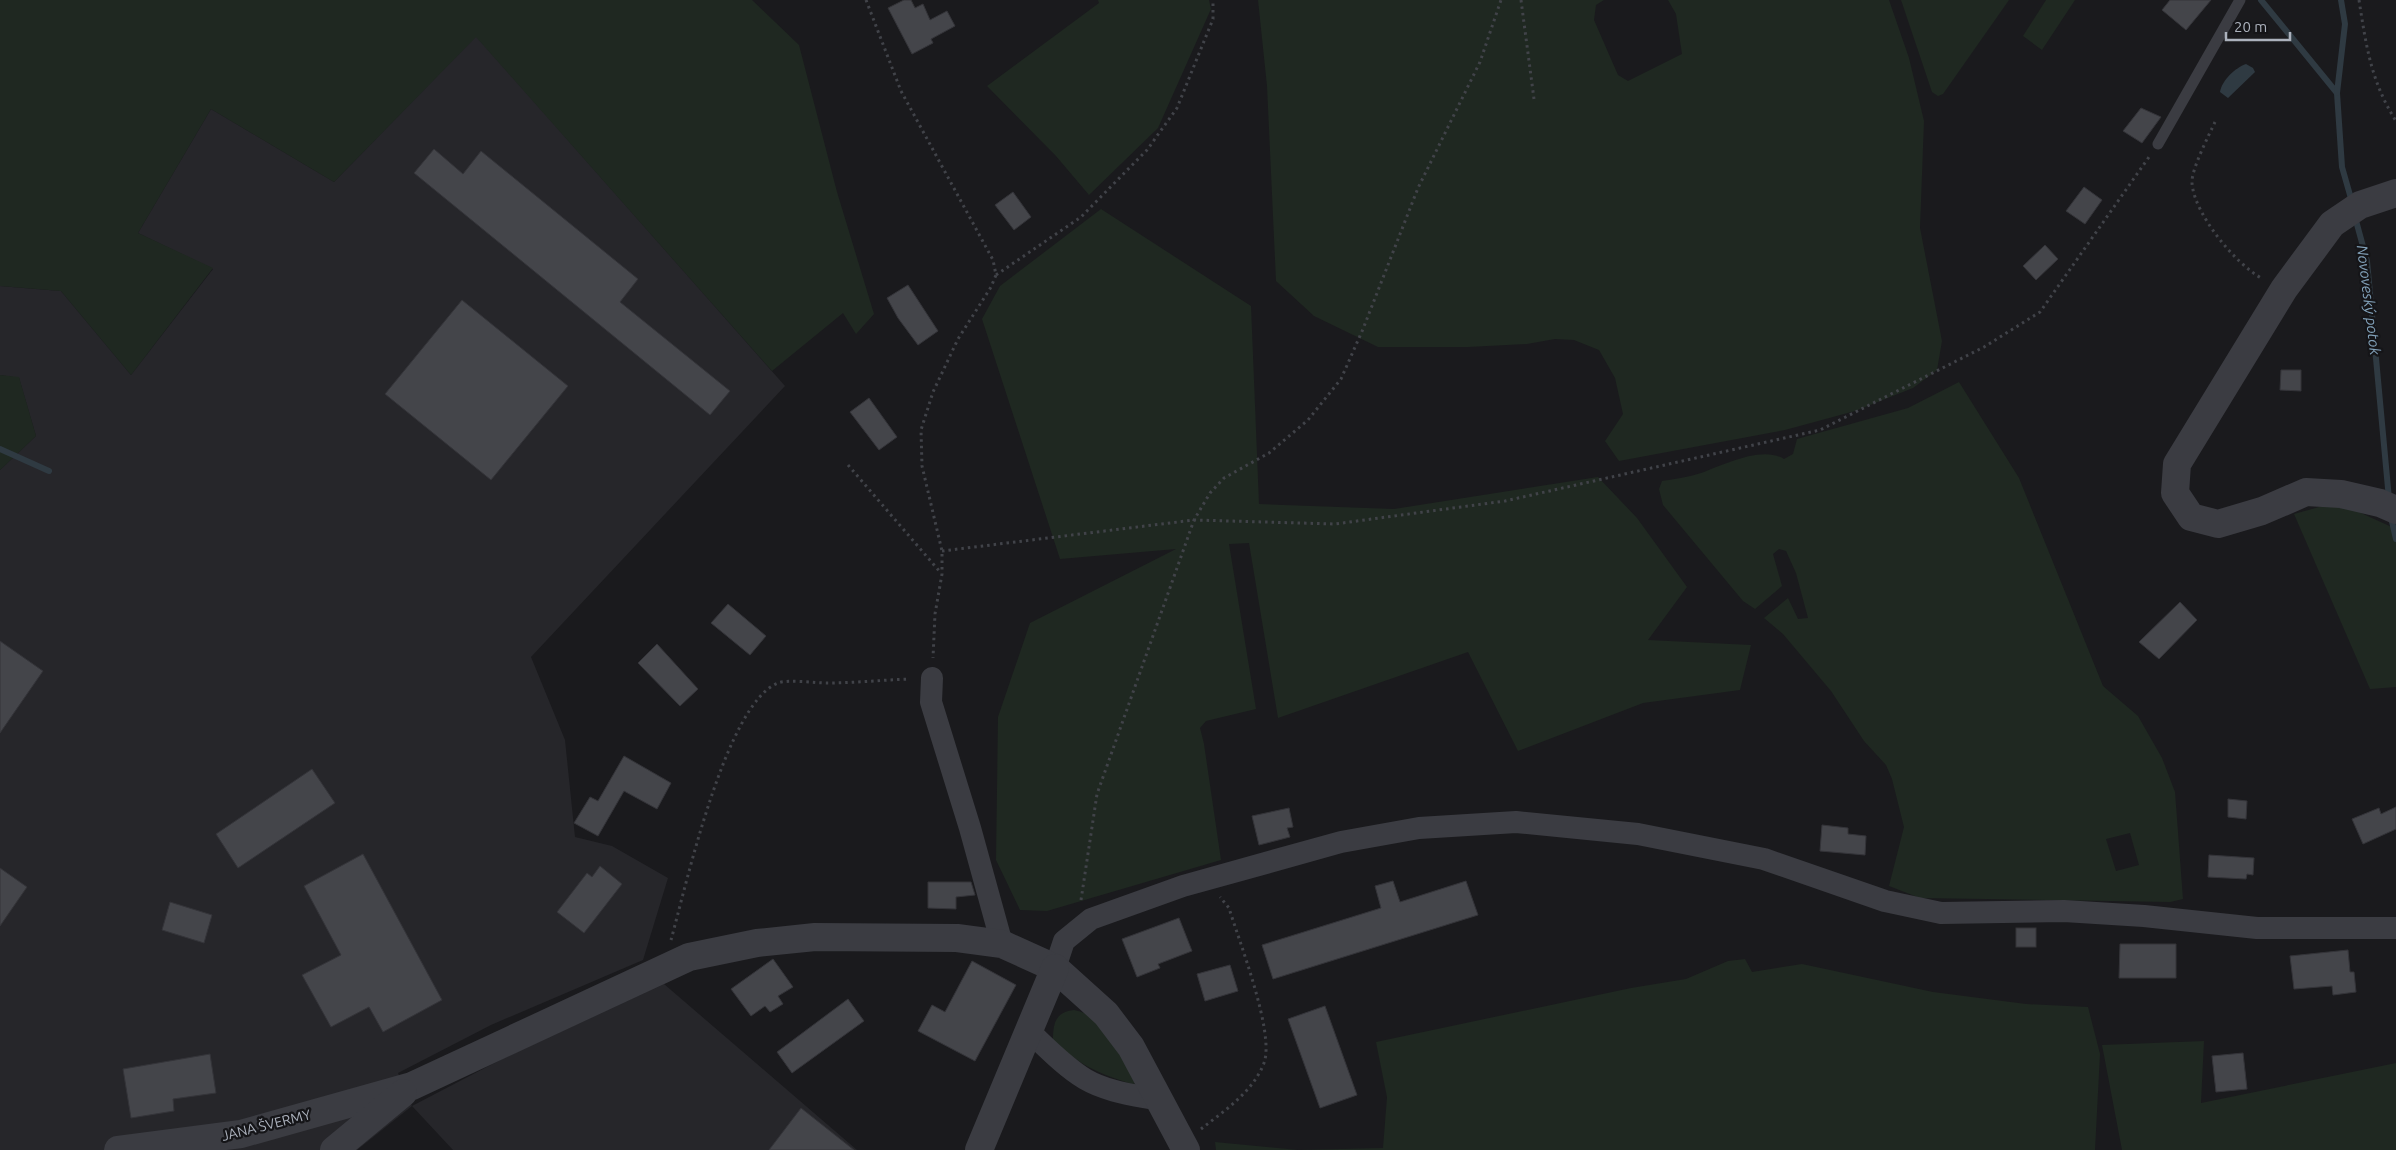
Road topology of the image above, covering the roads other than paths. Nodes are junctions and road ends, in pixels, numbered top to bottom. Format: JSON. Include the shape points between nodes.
{"nodes":[{"id":1,"x":2240,"y":0,"type":"edge"},
{"id":2,"x":2158,"y":144,"type":"road end"},
{"id":3,"x":2396,"y":193,"type":"edge"},
{"id":4,"x":2396,"y":510,"type":"edge"},
{"id":5,"x":932,"y":678,"type":"road end"},
{"id":6,"x":2396,"y":928,"type":"edge"},
{"id":7,"x":1002,"y":944,"type":"junction"},
{"id":8,"x":1055,"y":968,"type":"junction"},
{"id":9,"x":1029,"y":1031,"type":"junction"},
{"id":10,"x":412,"y":1086,"type":"junction"},
{"id":11,"x":1159,"y":1100,"type":"junction"},
{"id":12,"x":1185,"y":1147,"type":"edge"},
{"id":13,"x":118,"y":1150,"type":"edge"},
{"id":14,"x":334,"y":1150,"type":"edge"},
{"id":15,"x":979,"y":1150,"type":"edge"}],
"edges":[{"from":1,"to":2,"type":"lane"},
{"from":3,"to":4,"type":"street","via":[[2360,205],[2332,224],[2284,289],[2177,464],[2175,493],[2191,517],[2218,524],[2262,511],[2306,492],[2341,494]]},
{"from":5,"to":7,"type":"street","via":[[931,702]]},
{"from":6,"to":8,"type":"street","via":[[2257,928],[2064,911],[1941,913],[1885,900],[1764,859],[1638,834],[1516,822],[1419,828],[1341,842],[1206,880],[1091,919],[1064,941]]},
{"from":7,"to":8,"type":"street"},
{"from":7,"to":10,"type":"street","via":[[957,938],[815,937],[757,943],[689,957]]},
{"from":8,"to":9,"type":"street"},
{"from":8,"to":11,"type":"street","via":[[1106,1014],[1130,1047]]},
{"from":9,"to":11,"type":"street","via":[[1060,1061],[1086,1080],[1122,1093]]},
{"from":9,"to":15,"type":"street"},
{"from":10,"to":13,"type":"street","name":"JANA ŠVERMY","via":[[241,1134]]},
{"from":10,"to":14,"type":"street"},
{"from":11,"to":12,"type":"street"}]}
